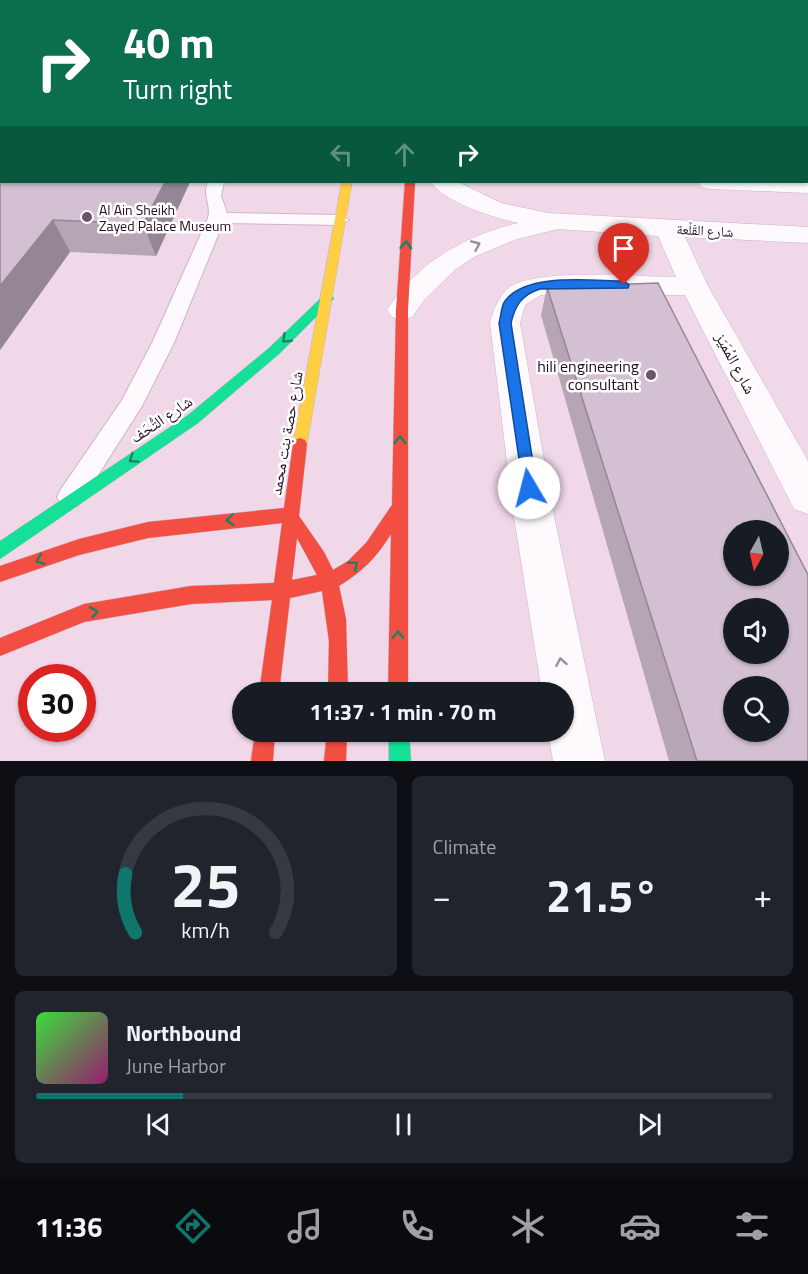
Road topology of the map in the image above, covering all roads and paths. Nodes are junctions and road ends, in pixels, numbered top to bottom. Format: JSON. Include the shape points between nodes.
{"nodes":[{"id":1,"x":525,"y":0,"type":"edge"},
{"id":2,"x":597,"y":0,"type":"edge"},
{"id":3,"x":216,"y":183,"type":"edge"},
{"id":4,"x":347,"y":183,"type":"edge"},
{"id":5,"x":410,"y":183,"type":"edge"},
{"id":6,"x":445,"y":183,"type":"edge"},
{"id":7,"x":723,"y":183,"type":"edge"},
{"id":8,"x":801,"y":189,"type":"edge"},
{"id":9,"x":217,"y":218,"type":"junction"},
{"id":10,"x":340,"y":220,"type":"junction"},
{"id":11,"x":567,"y":223,"type":"junction"},
{"id":12,"x":668,"y":228,"type":"junction"},
{"id":13,"x":808,"y":235,"type":"edge"},
{"id":14,"x":694,"y":286,"type":"junction"},
{"id":15,"x":328,"y":298,"type":"junction"},
{"id":16,"x":402,"y":310,"type":"junction"},
{"id":17,"x":808,"y":497,"type":"edge"},
{"id":18,"x":65,"y":504,"type":"junction"},
{"id":19,"x":399,"y":508,"type":"junction"},
{"id":20,"x":289,"y":515,"type":"junction"},
{"id":21,"x":0,"y":551,"type":"edge"},
{"id":22,"x":0,"y":574,"type":"edge"},
{"id":23,"x":331,"y":581,"type":"junction"},
{"id":24,"x":281,"y":591,"type":"junction"},
{"id":25,"x":0,"y":647,"type":"edge"},
{"id":26,"x":270,"y":682,"type":"edge"},
{"id":27,"x":338,"y":682,"type":"edge"},
{"id":28,"x":398,"y":682,"type":"edge"},
{"id":29,"x":264,"y":742,"type":"edge"},
{"id":30,"x":336,"y":742,"type":"edge"},
{"id":31,"x":399,"y":742,"type":"edge"},
{"id":32,"x":262,"y":761,"type":"edge"},
{"id":33,"x":335,"y":761,"type":"edge"},
{"id":34,"x":399,"y":761,"type":"edge"},
{"id":35,"x":579,"y":761,"type":"edge"}],
"edges":[{"from":1,"to":2,"type":"main road"},
{"from":3,"to":9,"type":"lane","via":[[213,201],[219,209]]},
{"from":4,"to":10,"type":"main road","name":"شارع حصة بنت محمد"},
{"from":16,"to":5,"type":"main road","one_way":true},
{"from":6,"to":11,"type":"street","name":"شارع القَلْعة","via":[[501,210]]},
{"from":7,"to":8,"type":"street"},
{"from":9,"to":10,"type":"lane"},
{"from":9,"to":18,"type":"lane","via":[[163,343],[130,406]]},
{"from":10,"to":15,"type":"main road","name":"شارع حصة بنت محمد"},
{"from":11,"to":12,"type":"street","name":"شارع القَلْعة"},
{"from":16,"to":11,"type":"street","name":"شارع القَلْعة","one_way":true,"via":[[430,274],[469,248],[515,231]]},
{"from":12,"to":13,"type":"street","name":"شارع القَلْعة"},
{"from":12,"to":14,"type":"street","name":"شارع المُمَيَز"},
{"from":14,"to":17,"type":"street","name":"شارع المُمَيَز"},
{"from":35,"to":14,"type":"street","one_way":true,"via":[[533,511],[505,323],[507,312],[517,295],[539,285]]},
{"from":15,"to":18,"type":"main road","name":"شارع التُّحَف","one_way":true,"via":[[229,391]]},
{"from":15,"to":20,"type":"main road","name":"شارع حصة بنت محمد"},
{"from":19,"to":16,"type":"main road","one_way":true},
{"from":18,"to":21,"type":"main road","name":"شارع التُّحَف"},
{"from":23,"to":19,"type":"main road","one_way":true,"via":[[354,567],[372,549]]},
{"from":28,"to":19,"type":"main road","one_way":true},
{"from":20,"to":22,"type":"main road","one_way":true,"via":[[202,522],[129,534]]},
{"from":20,"to":23,"type":"main road","via":[[318,551]]},
{"from":20,"to":24,"type":"main road","name":"شارع حصة بنت محمد"},
{"from":23,"to":24,"type":"main road"},
{"from":23,"to":27,"type":"main road","via":[[336,601]]},
{"from":25,"to":24,"type":"main road","one_way":true,"via":[[84,613],[191,595]]},
{"from":24,"to":26,"type":"main road","name":"شارع حصة بنت محمد"},
{"from":29,"to":32,"type":"main road"},
{"from":30,"to":33,"type":"main road"},
{"from":31,"to":34,"type":"main road"}]}
